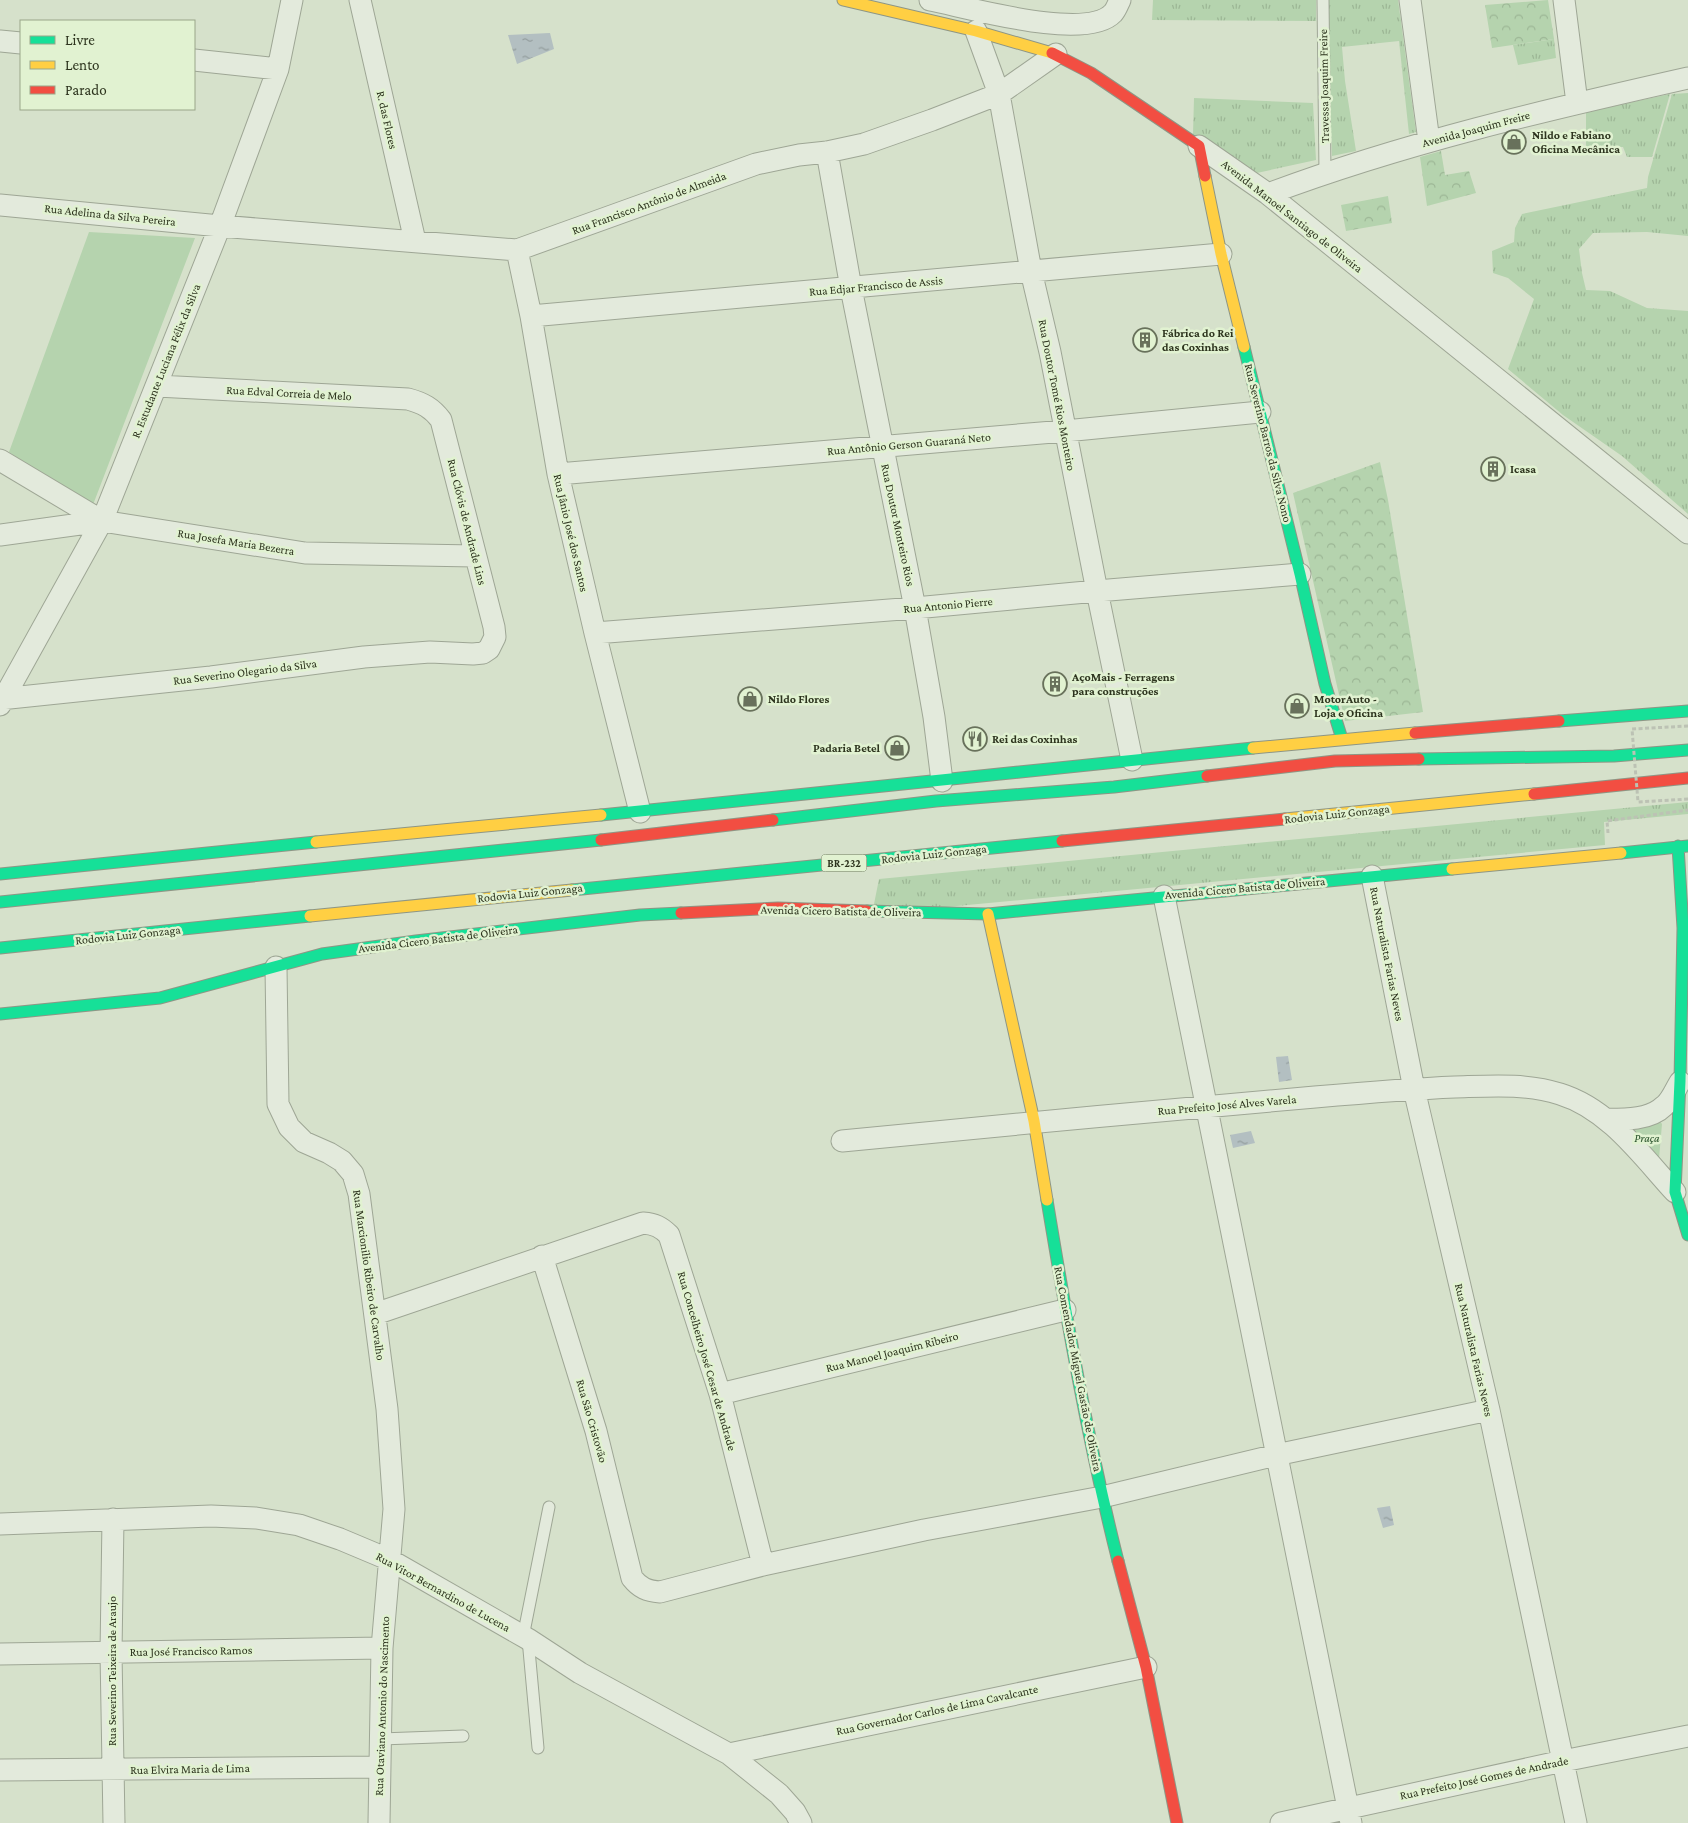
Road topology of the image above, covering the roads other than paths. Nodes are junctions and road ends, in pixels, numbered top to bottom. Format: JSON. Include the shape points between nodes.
{"nodes":[{"id":1,"x":293,"y":0,"type":"edge"},
{"id":2,"x":360,"y":0,"type":"edge"},
{"id":3,"x":843,"y":0,"type":"edge"},
{"id":4,"x":930,"y":0,"type":"edge"},
{"id":5,"x":1120,"y":0,"type":"edge"},
{"id":6,"x":1323,"y":0,"type":"edge"},
{"id":7,"x":1410,"y":0,"type":"edge"},
{"id":8,"x":1564,"y":0,"type":"edge"},
{"id":9,"x":959,"y":3,"type":"edge"},
{"id":10,"x":976,"y":31,"type":"junction"},
{"id":11,"x":0,"y":41,"type":"edge"},
{"id":12,"x":20,"y":43,"type":"edge"},
{"id":13,"x":1056,"y":54,"type":"junction"},
{"id":14,"x":195,"y":60,"type":"edge"},
{"id":15,"x":278,"y":68,"type":"junction"},
{"id":16,"x":1688,"y":78,"type":"edge"},
{"id":17,"x":999,"y":94,"type":"junction"},
{"id":18,"x":1577,"y":103,"type":"junction"},
{"id":19,"x":1429,"y":141,"type":"junction"},
{"id":20,"x":1199,"y":146,"type":"junction"},
{"id":21,"x":827,"y":152,"type":"junction"},
{"id":22,"x":1325,"y":173,"type":"junction"},
{"id":23,"x":1268,"y":194,"type":"junction"},
{"id":24,"x":0,"y":205,"type":"edge"},
{"id":25,"x":220,"y":226,"type":"junction"},
{"id":26,"x":415,"y":241,"type":"junction"},
{"id":27,"x":517,"y":250,"type":"junction"},
{"id":28,"x":1220,"y":254,"type":"junction"},
{"id":29,"x":1031,"y":272,"type":"junction"},
{"id":30,"x":851,"y":288,"type":"junction"},
{"id":31,"x":531,"y":316,"type":"junction"},
{"id":32,"x":156,"y":386,"type":"junction"},
{"id":33,"x":422,"y":403,"type":"joint"},
{"id":34,"x":1260,"y":412,"type":"junction"},
{"id":35,"x":1065,"y":431,"type":"junction"},
{"id":36,"x":882,"y":446,"type":"junction"},
{"id":37,"x":0,"y":460,"type":"edge"},
{"id":38,"x":558,"y":474,"type":"junction"},
{"id":39,"x":102,"y":521,"type":"junction"},
{"id":40,"x":1688,"y":533,"type":"edge"},
{"id":41,"x":0,"y":535,"type":"edge"},
{"id":42,"x":475,"y":556,"type":"junction"},
{"id":43,"x":1300,"y":574,"type":"junction"},
{"id":44,"x":1096,"y":591,"type":"junction"},
{"id":45,"x":916,"y":608,"type":"junction"},
{"id":46,"x":595,"y":633,"type":"junction"},
{"id":47,"x":489,"y":649,"type":"joint"},
{"id":48,"x":1,"y":701,"type":"edge"},
{"id":49,"x":1688,"y":711,"type":"edge"},
{"id":50,"x":1342,"y":739,"type":"junction"},
{"id":51,"x":1688,"y":750,"type":"edge"},
{"id":52,"x":1132,"y":760,"type":"junction"},
{"id":53,"x":1688,"y":778,"type":"edge"},
{"id":54,"x":942,"y":781,"type":"junction"},
{"id":55,"x":640,"y":812,"type":"junction"},
{"id":56,"x":1683,"y":846,"type":"edge"},
{"id":57,"x":0,"y":874,"type":"edge"},
{"id":58,"x":1372,"y":876,"type":"junction"},
{"id":59,"x":1164,"y":896,"type":"junction"},
{"id":60,"x":0,"y":902,"type":"edge"},
{"id":61,"x":988,"y":914,"type":"junction"},
{"id":62,"x":0,"y":948,"type":"edge"},
{"id":63,"x":276,"y":967,"type":"junction"},
{"id":64,"x":0,"y":1014,"type":"edge"},
{"id":65,"x":1684,"y":1081,"type":"edge"},
{"id":66,"x":1414,"y":1089,"type":"junction"},
{"id":67,"x":1205,"y":1107,"type":"junction"},
{"id":68,"x":1606,"y":1119,"type":"junction"},
{"id":69,"x":1034,"y":1122,"type":"junction"},
{"id":70,"x":842,"y":1141,"type":"dead end"},
{"id":71,"x":1675,"y":1192,"type":"junction"},
{"id":72,"x":1688,"y":1235,"type":"edge"},
{"id":73,"x":542,"y":1256,"type":"junction"},
{"id":74,"x":1065,"y":1310,"type":"junction"},
{"id":75,"x":375,"y":1314,"type":"junction"},
{"id":76,"x":720,"y":1394,"type":"junction"},
{"id":77,"x":1488,"y":1410,"type":"junction"},
{"id":78,"x":1276,"y":1455,"type":"junction"},
{"id":79,"x":1102,"y":1497,"type":"junction"},
{"id":80,"x":550,"y":1506,"type":"dead end"},
{"id":81,"x":113,"y":1519,"type":"junction"},
{"id":82,"x":0,"y":1524,"type":"edge"},
{"id":83,"x":390,"y":1560,"type":"junction"},
{"id":84,"x":763,"y":1565,"type":"junction"},
{"id":85,"x":525,"y":1638,"type":"junction"},
{"id":86,"x":382,"y":1648,"type":"junction"},
{"id":87,"x":111,"y":1653,"type":"junction"},
{"id":88,"x":0,"y":1654,"type":"edge"},
{"id":89,"x":1146,"y":1667,"type":"junction"},
{"id":90,"x":463,"y":1736,"type":"dead end"},
{"id":91,"x":1688,"y":1736,"type":"edge"},
{"id":92,"x":381,"y":1739,"type":"junction"},
{"id":93,"x":538,"y":1748,"type":"dead end"},
{"id":94,"x":729,"y":1754,"type":"junction"},
{"id":95,"x":1562,"y":1761,"type":"junction"},
{"id":96,"x":380,"y":1767,"type":"junction"},
{"id":97,"x":0,"y":1770,"type":"edge"},
{"id":98,"x":113,"y":1770,"type":"junction"},
{"id":99,"x":1349,"y":1816,"type":"edge"},
{"id":100,"x":114,"y":1823,"type":"edge"},
{"id":101,"x":378,"y":1823,"type":"edge"},
{"id":102,"x":801,"y":1823,"type":"edge"},
{"id":103,"x":1178,"y":1823,"type":"edge"},
{"id":104,"x":1281,"y":1823,"type":"edge"},
{"id":105,"x":1576,"y":1823,"type":"edge"}],
"edges":[{"from":1,"to":15,"type":"street","name":"R. Estudante Luciana Félix da Silva"},
{"from":2,"to":26,"type":"street","name":"R. das Flores"},
{"from":3,"to":10,"type":"main road","name":"Avenida Manoel Santiago de Oliveira"},
{"from":4,"to":9,"type":"street"},
{"from":5,"to":9,"type":"street","via":[[1112,14],[1079,25],[1043,23]]},
{"from":6,"to":22,"type":"lane","name":"Travessa Joaquim Freire"},
{"from":7,"to":19,"type":"street"},
{"from":8,"to":18,"type":"street"},
{"from":10,"to":13,"type":"main road","name":"Avenida Manoel Santiago de Oliveira"},
{"from":10,"to":17,"type":"street","name":"Rua Doutor Tomé Rios Monteiro"},
{"from":11,"to":12,"type":"street"},
{"from":13,"to":17,"type":"street","name":"Rua Francisco Antônio de Almeida"},
{"from":13,"to":20,"type":"main road","name":"Avenida Manoel Santiago de Oliveira","via":[[1091,73]]},
{"from":14,"to":15,"type":"street"},
{"from":15,"to":25,"type":"street","name":"R. Estudante Luciana Félix da Silva"},
{"from":16,"to":18,"type":"street","name":"Avenida Joaquim Freire"},
{"from":17,"to":21,"type":"street","name":"Rua Francisco Antônio de Almeida","via":[[864,144]]},
{"from":17,"to":29,"type":"street","name":"Rua Doutor Tomé Rios Monteiro"},
{"from":18,"to":19,"type":"street","name":"Avenida Joaquim Freire"},
{"from":19,"to":22,"type":"street","name":"Avenida Joaquim Freire"},
{"from":20,"to":23,"type":"street","name":"Avenida Manoel Santiago de Oliveira"},
{"from":20,"to":28,"type":"main road","name":"Rua Severino Barros da Silva Nono"},
{"from":21,"to":27,"type":"street","name":"Rua Francisco Antônio de Almeida","via":[[756,164]]},
{"from":21,"to":30,"type":"street","name":"Rua Doutor Monteiro Rios"},
{"from":22,"to":23,"type":"street","name":"Avenida Joaquim Freire"},
{"from":23,"to":40,"type":"street","name":"Avenida Manoel Santiago de Oliveira"},
{"from":24,"to":25,"type":"street","name":"Rua Adelina da Silva Pereira"},
{"from":25,"to":26,"type":"street","name":"Rua Francisco Antônio de Almeida"},
{"from":25,"to":32,"type":"street","name":"R. Estudante Luciana Félix da Silva"},
{"from":26,"to":27,"type":"street","name":"Rua Francisco Antônio de Almeida"},
{"from":27,"to":31,"type":"street","name":"Rua Jânio José dos Santos"},
{"from":28,"to":29,"type":"street","name":"Rua Edjar Francisco de Assis"},
{"from":28,"to":34,"type":"main road","name":"Rua Severino Barros da Silva Nono"},
{"from":29,"to":30,"type":"street","name":"Rua Edjar Francisco de Assis"},
{"from":29,"to":35,"type":"street","name":"Rua Doutor Tomé Rios Monteiro"},
{"from":30,"to":31,"type":"street","name":"Rua Edjar Francisco de Assis"},
{"from":30,"to":36,"type":"street","name":"Rua Doutor Monteiro Rios"},
{"from":31,"to":38,"type":"street","name":"Rua Jânio José dos Santos"},
{"from":32,"to":33,"type":"street","name":"Rua Edval Correia de Melo","via":[[408,399]]},
{"from":32,"to":39,"type":"street","name":"R. Estudante Luciana Félix da Silva"},
{"from":33,"to":42,"type":"street","name":"Rua Clóvis de Andrade Lins","via":[[441,420]]},
{"from":34,"to":35,"type":"street","name":"Rua Antônio Gerson Guaraná Neto"},
{"from":34,"to":43,"type":"main road","name":"Rua Severino Barros da Silva Nono"},
{"from":35,"to":36,"type":"street","name":"Rua Antônio Gerson Guaraná Neto"},
{"from":35,"to":44,"type":"street","name":"Rua Doutor Tomé Rios Monteiro"},
{"from":36,"to":38,"type":"street","name":"Rua Antônio Gerson Guaraná Neto"},
{"from":36,"to":45,"type":"street","name":"Rua Doutor Monteiro Rios"},
{"from":37,"to":39,"type":"street"},
{"from":38,"to":46,"type":"street","name":"Rua Jânio José dos Santos"},
{"from":39,"to":41,"type":"street","name":"Rua Josefa Maria Bezerra"},
{"from":39,"to":42,"type":"street","name":"Rua Josefa Maria Bezerra","via":[[305,553]]},
{"from":39,"to":48,"type":"street","name":"R. Estudante Luciana Félix da Silva"},
{"from":42,"to":47,"type":"street","name":"Rua Clóvis de Andrade Lins","via":[[494,627],[495,637]]},
{"from":43,"to":44,"type":"street","name":"Rua Antonio Pierre"},
{"from":43,"to":50,"type":"main road","name":"Rua Severino Barros da Silva Nono","via":[[1324,684]]},
{"from":44,"to":45,"type":"street","name":"Rua Antonio Pierre"},
{"from":44,"to":52,"type":"street","name":"Rua Doutor Tomé Rios Monteiro"},
{"from":45,"to":46,"type":"street","name":"Rua Antonio Pierre"},
{"from":45,"to":54,"type":"street","name":"Rua Doutor Monteiro Rios"},
{"from":46,"to":55,"type":"street","name":"Rua Jânio José dos Santos"},
{"from":47,"to":48,"type":"street","name":"Rua Severino Olegario da Silva","via":[[473,654],[430,652],[364,657]]},
{"from":49,"to":50,"type":"main road"},
{"from":50,"to":52,"type":"main road"},
{"from":51,"to":60,"type":"main road","via":[[1614,756],[1335,761],[1114,787],[936,802]]},
{"from":52,"to":54,"type":"main road"},
{"from":53,"to":62,"type":"main road","name":"Rodovia Luiz Gonzaga","number":"BR-232"},
{"from":54,"to":55,"type":"main road"},
{"from":55,"to":57,"type":"main road"},
{"from":56,"to":58,"type":"main road","name":"Avenida Cicero Batista de Oliveira"},
{"from":56,"to":65,"type":"main road"},
{"from":58,"to":59,"type":"main road","name":"Avenida Cicero Batista de Oliveira"},
{"from":58,"to":66,"type":"street","name":"Rua Naturalista Farias Neves"},
{"from":59,"to":61,"type":"main road","name":"Avenida Cicero Batista de Oliveira"},
{"from":59,"to":67,"type":"street"},
{"from":61,"to":63,"type":"main road","name":"Avenida Cicero Batista de Oliveira","via":[[778,908],[640,915],[322,954]]},
{"from":61,"to":69,"type":"main road","name":"Rua Comendador Miguel Gastão de Oliveira"},
{"from":63,"to":64,"type":"main road","name":"Avenida Cicero Batista de Oliveira","via":[[160,998]]},
{"from":63,"to":75,"type":"street","name":"Rua Marcionilio Ribeiro de Carvalho","via":[[278,1104],[289,1127],[304,1142],[342,1161],[353,1174],[359,1194]]},
{"from":65,"to":68,"type":"street","via":[[1664,1106],[1646,1116]]},
{"from":65,"to":71,"type":"main road"},
{"from":66,"to":67,"type":"street","name":"Rua Prefeito José Alves Varela"},
{"from":66,"to":68,"type":"street","name":"Rua Prefeito José Alves Varela","via":[[1506,1085],[1535,1088],[1561,1094]]},
{"from":66,"to":77,"type":"street","name":"Rua Naturalista Farias Neves"},
{"from":67,"to":69,"type":"street","name":"Rua Prefeito José Alves Varela"},
{"from":67,"to":78,"type":"street"},
{"from":68,"to":71,"type":"street","name":"Rua Prefeito José Alves Varela"},
{"from":69,"to":70,"type":"street","name":"Rua Prefeito José Alves Varela"},
{"from":69,"to":74,"type":"main road","name":"Rua Comendador Miguel Gastão de Oliveira"},
{"from":71,"to":72,"type":"main road"},
{"from":73,"to":75,"type":"street"},
{"from":73,"to":76,"type":"street","name":"Rua Concelheiro José Cesar de Andrade","via":[[643,1223],[662,1228],[669,1235]]},
{"from":73,"to":84,"type":"street","name":"Rua São Cristovão","via":[[596,1431],[632,1578],[648,1591],[660,1592]]},
{"from":74,"to":76,"type":"street","name":"Rua Manoel Joaquim Ribeiro"},
{"from":74,"to":79,"type":"main road","name":"Rua Comendador Miguel Gastão de Oliveira"},
{"from":75,"to":83,"type":"street","name":"Rua Marcionilio Ribeiro de Carvalho","via":[[392,1471],[394,1509]]},
{"from":76,"to":84,"type":"street","name":"Rua Concelheiro José Cesar de Andrade"},
{"from":77,"to":78,"type":"street"},
{"from":77,"to":95,"type":"street","name":"Rua Naturalista Farias Neves"},
{"from":78,"to":79,"type":"street"},
{"from":78,"to":99,"type":"street"},
{"from":79,"to":84,"type":"street","via":[[924,1530]]},
{"from":79,"to":89,"type":"main road","name":"Rua Comendador Miguel Gastão de Oliveira"},
{"from":80,"to":85,"type":"lane"},
{"from":81,"to":82,"type":"street","name":"Rua Vitor Bernardino de Lucena"},
{"from":81,"to":83,"type":"street","name":"Rua Vitor Bernardino de Lucena","via":[[256,1518],[299,1525]]},
{"from":81,"to":87,"type":"street","name":"Rua Severino Teixeira de Araujo"},
{"from":83,"to":85,"type":"street","name":"Rua Vitor Bernardino de Lucena"},
{"from":83,"to":86,"type":"street","name":"Rua Otaviano Antonio do Nascimento"},
{"from":85,"to":93,"type":"lane"},
{"from":85,"to":94,"type":"street","name":"Rua Vitor Bernardino de Lucena","via":[[580,1673]]},
{"from":86,"to":87,"type":"street","name":"Rua José Francisco Ramos"},
{"from":86,"to":92,"type":"street","name":"Rua Otaviano Antonio do Nascimento"},
{"from":87,"to":88,"type":"street","name":"Rua José Francisco Ramos"},
{"from":87,"to":98,"type":"street","name":"Rua Severino Teixeira de Araujo"},
{"from":89,"to":94,"type":"street","name":"Rua Governador Carlos de Lima Cavalcante"},
{"from":89,"to":103,"type":"main road","name":"Rua Comendador Miguel Gastão de Oliveira"},
{"from":90,"to":92,"type":"lane"},
{"from":91,"to":95,"type":"street","name":"Rua Prefeito José Gomes de Andrade"},
{"from":92,"to":96,"type":"street","name":"Rua Otaviano Antonio do Nascimento"},
{"from":94,"to":102,"type":"street","name":"Rua Vitor Bernardino de Lucena","via":[[779,1794]]},
{"from":95,"to":99,"type":"street","name":"Rua Prefeito José Gomes de Andrade"},
{"from":95,"to":105,"type":"street","name":"Rua Naturalista Farias Neves"},
{"from":96,"to":98,"type":"street","name":"Rua Elvira Maria de Lima"},
{"from":96,"to":101,"type":"street","name":"Rua Otaviano Antonio do Nascimento"},
{"from":97,"to":98,"type":"street","name":"Rua Elvira Maria de Lima"},
{"from":98,"to":100,"type":"street","name":"Rua Severino Teixeira de Araujo"},
{"from":99,"to":104,"type":"street","name":"Rua Prefeito José Gomes de Andrade"}]}
